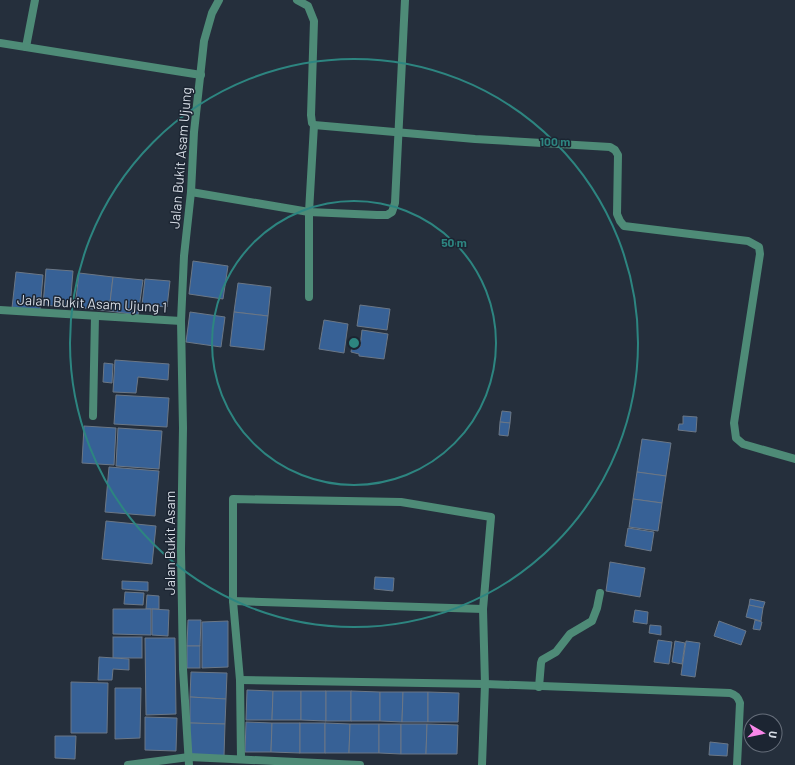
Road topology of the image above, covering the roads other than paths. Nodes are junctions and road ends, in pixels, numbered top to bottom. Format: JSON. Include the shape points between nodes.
{"nodes":[{"id":1,"x":35,"y":0,"type":"edge"},
{"id":2,"x":219,"y":0,"type":"edge"},
{"id":3,"x":297,"y":0,"type":"edge"},
{"id":4,"x":405,"y":0,"type":"edge"},
{"id":5,"x":0,"y":43,"type":"edge"},
{"id":6,"x":26,"y":47,"type":"junction"},
{"id":7,"x":201,"y":75,"type":"junction"},
{"id":8,"x":314,"y":125,"type":"junction"},
{"id":9,"x":398,"y":133,"type":"junction"},
{"id":10,"x":191,"y":192,"type":"junction"},
{"id":11,"x":309,"y":212,"type":"junction"},
{"id":12,"x":309,"y":297,"type":"dead end"},
{"id":13,"x":0,"y":310,"type":"edge"},
{"id":14,"x":95,"y":316,"type":"junction"},
{"id":15,"x":182,"y":321,"type":"junction"},
{"id":16,"x":93,"y":416,"type":"dead end"},
{"id":17,"x":795,"y":459,"type":"edge"},
{"id":18,"x":600,"y":593,"type":"dead end"},
{"id":19,"x":233,"y":601,"type":"junction"},
{"id":20,"x":483,"y":609,"type":"junction"},
{"id":21,"x":240,"y":680,"type":"junction"},
{"id":22,"x":485,"y":684,"type":"junction"},
{"id":23,"x":539,"y":687,"type":"junction"},
{"id":24,"x":241,"y":760,"type":"junction"},
{"id":25,"x":189,"y":761,"type":"edge"},
{"id":26,"x":128,"y":765,"type":"edge"},
{"id":27,"x":360,"y":765,"type":"edge"},
{"id":28,"x":482,"y":765,"type":"edge"},
{"id":29,"x":737,"y":765,"type":"edge"}],
"edges":[{"from":1,"to":6,"type":"street"},
{"from":2,"to":7,"type":"street","name":"Jalan Bukit Asam Ujung","via":[[212,13],[204,41]]},
{"from":3,"to":8,"type":"street","via":[[308,6],[314,21],[311,115]]},
{"from":4,"to":9,"type":"street"},
{"from":5,"to":6,"type":"street"},
{"from":6,"to":7,"type":"street"},
{"from":7,"to":10,"type":"street","name":"Jalan Bukit Asam Ujung","via":[[194,132]]},
{"from":8,"to":9,"type":"street"},
{"from":8,"to":11,"type":"street"},
{"from":9,"to":11,"type":"street","via":[[395,203],[392,212],[377,215]]},
{"from":9,"to":17,"type":"street","via":[[610,147],[618,155],[617,214],[624,226],[748,241],[759,247],[734,423],[736,438],[743,444]]},
{"from":10,"to":11,"type":"street"},
{"from":10,"to":15,"type":"street","name":"Jalan Bukit Asam Ujung","via":[[184,256]]},
{"from":11,"to":12,"type":"street"},
{"from":13,"to":14,"type":"street","name":"Jalan Bukit Asam Ujung 1"},
{"from":14,"to":15,"type":"street","name":"Jalan Bukit Asam Ujung 1"},
{"from":14,"to":16,"type":"street"},
{"from":15,"to":25,"type":"street","name":"Jalan Bukit Asam","via":[[181,550],[183,669]]},
{"from":18,"to":23,"type":"street","via":[[592,621],[570,634],[556,652],[542,660]]},
{"from":19,"to":20,"type":"street"},
{"from":19,"to":20,"type":"street","via":[[233,499],[401,502],[491,517]]},
{"from":19,"to":21,"type":"street"},
{"from":20,"to":22,"type":"street"},
{"from":21,"to":22,"type":"street"},
{"from":21,"to":24,"type":"street"},
{"from":22,"to":23,"type":"street"},
{"from":22,"to":28,"type":"street"},
{"from":23,"to":29,"type":"street","via":[[735,694],[740,703]]},
{"from":24,"to":25,"type":"street"},
{"from":24,"to":27,"type":"street"},
{"from":25,"to":26,"type":"street"}]}
